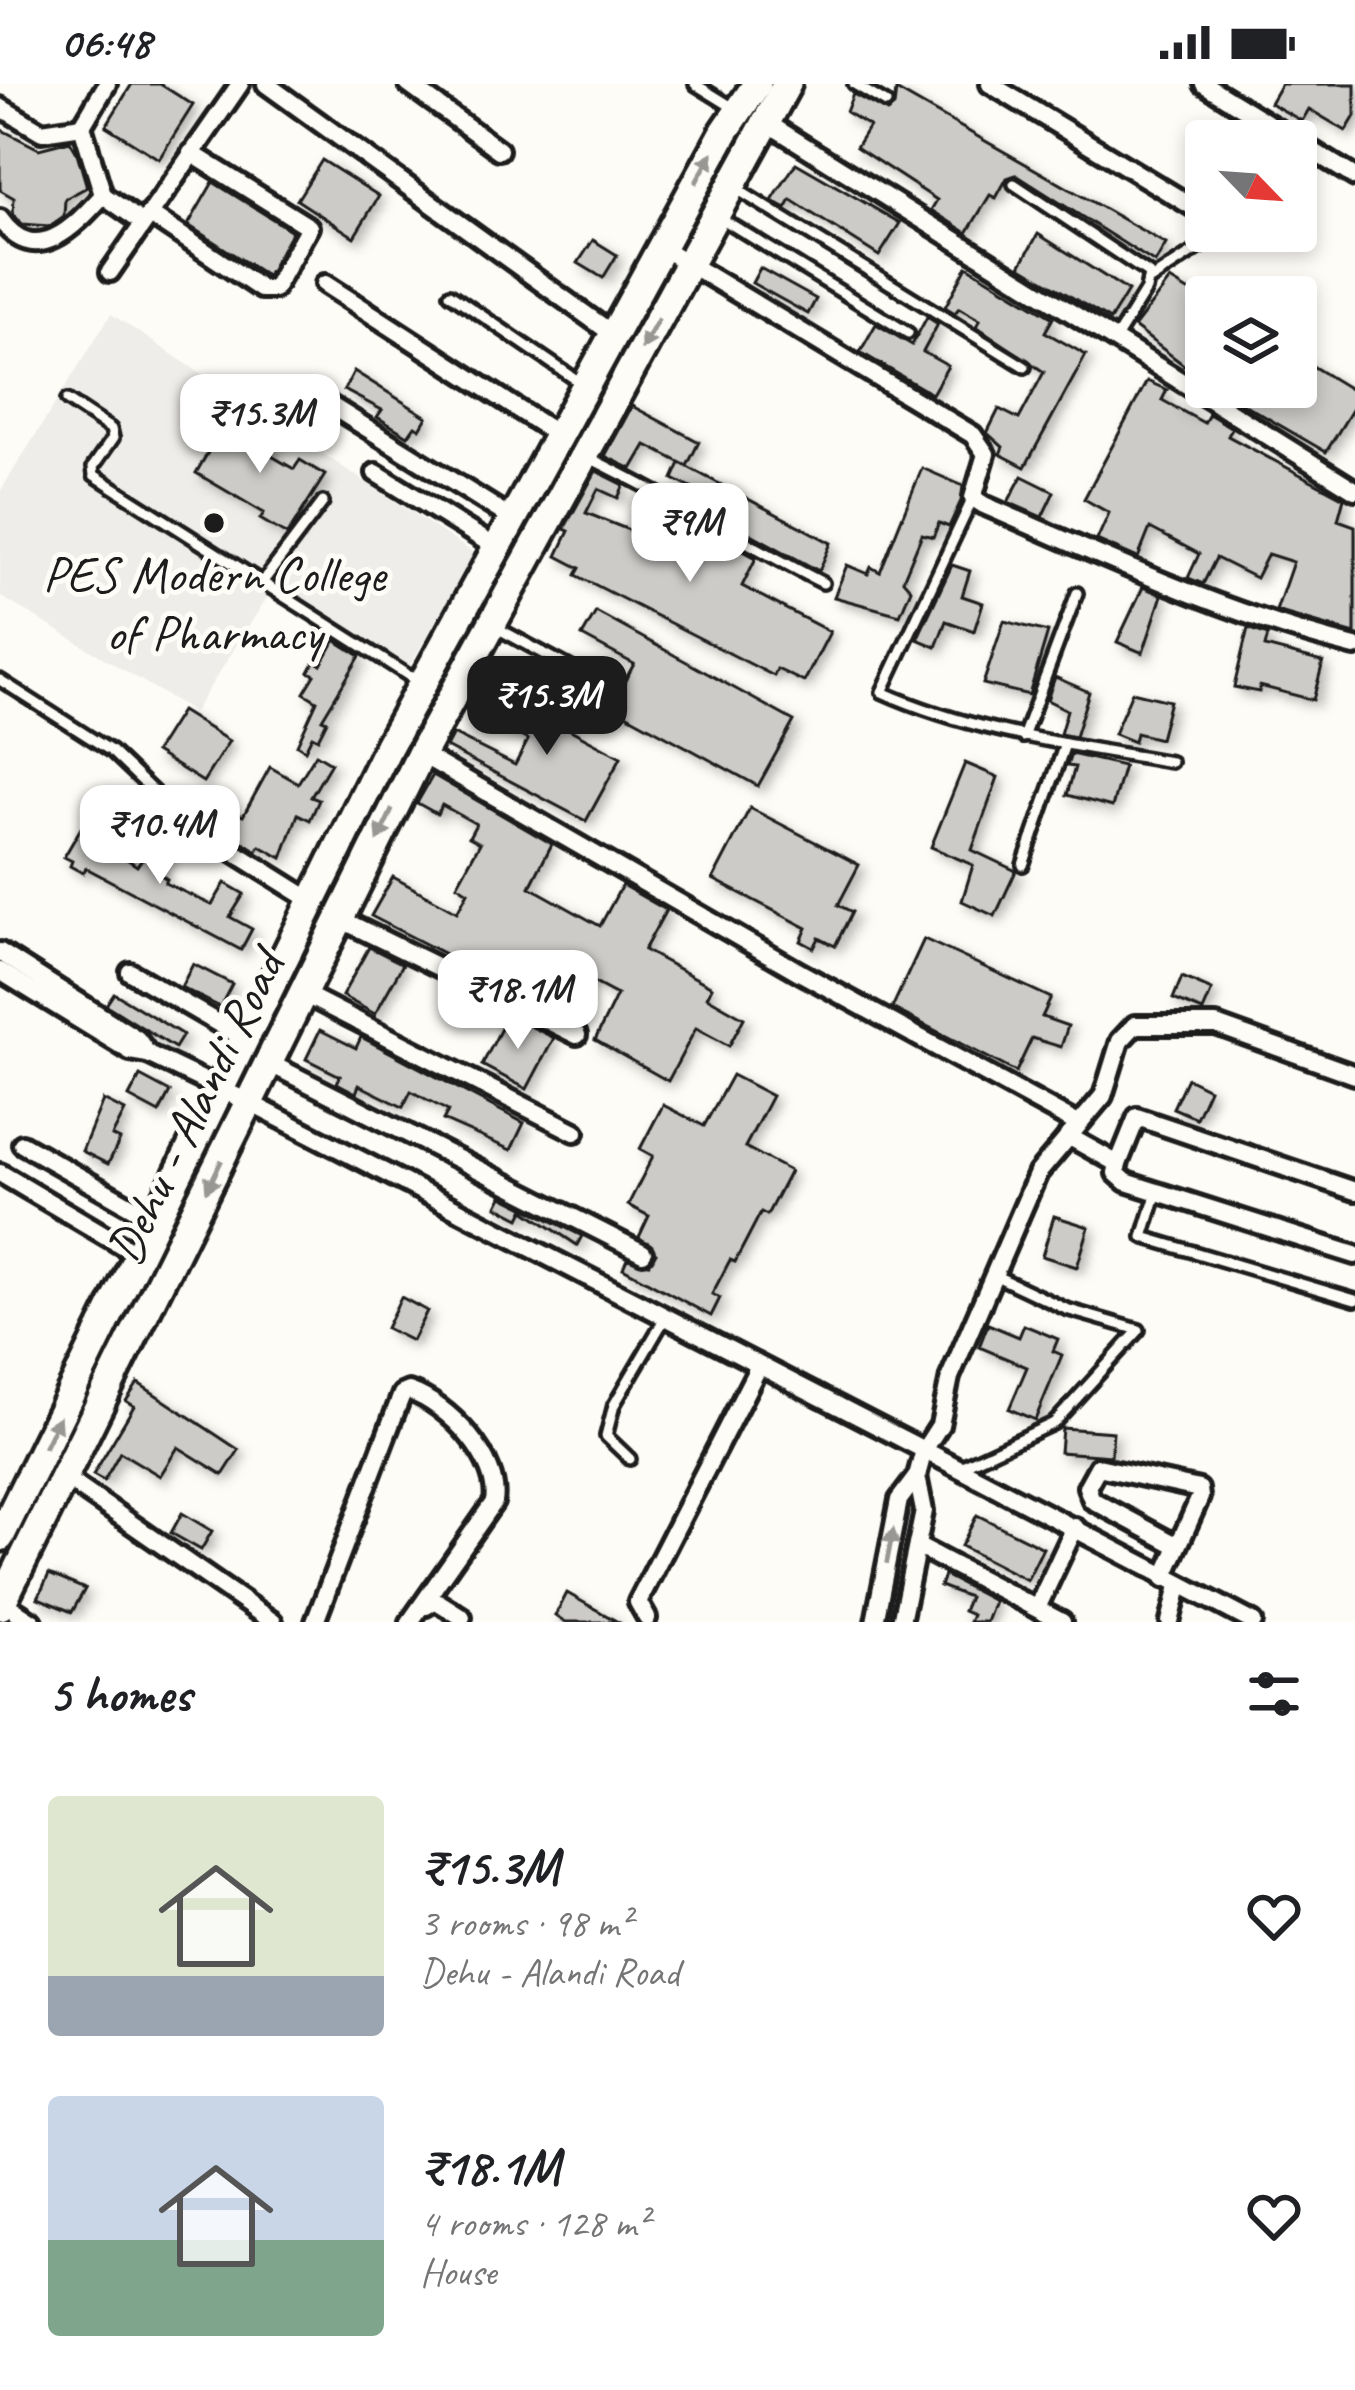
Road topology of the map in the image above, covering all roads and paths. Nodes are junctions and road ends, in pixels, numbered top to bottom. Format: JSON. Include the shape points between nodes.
{"nodes":[{"id":1,"x":107,"y":84,"type":"edge"},
{"id":2,"x":240,"y":84,"type":"edge"},
{"id":3,"x":266,"y":84,"type":"edge"},
{"id":4,"x":408,"y":84,"type":"edge"},
{"id":5,"x":695,"y":84,"type":"edge"},
{"id":6,"x":757,"y":84,"type":"edge"},
{"id":7,"x":787,"y":84,"type":"edge"},
{"id":8,"x":854,"y":84,"type":"edge"},
{"id":9,"x":990,"y":84,"type":"edge"},
{"id":10,"x":1204,"y":84,"type":"edge"},
{"id":11,"x":886,"y":103,"type":"dead end"},
{"id":12,"x":0,"y":107,"type":"edge"},
{"id":13,"x":753,"y":116,"type":"junction"},
{"id":14,"x":1262,"y":120,"type":"edge"},
{"id":15,"x":82,"y":126,"type":"junction"},
{"id":16,"x":499,"y":151,"type":"dead end"},
{"id":17,"x":191,"y":153,"type":"junction"},
{"id":18,"x":1317,"y":154,"type":"edge"},
{"id":19,"x":1355,"y":177,"type":"edge"},
{"id":20,"x":1014,"y":184,"type":"dead end"},
{"id":21,"x":730,"y":185,"type":"junction"},
{"id":22,"x":103,"y":195,"type":"junction"},
{"id":23,"x":1185,"y":202,"type":"edge"},
{"id":24,"x":715,"y":215,"type":"junction"},
{"id":25,"x":0,"y":219,"type":"edge"},
{"id":26,"x":146,"y":219,"type":"junction"},
{"id":27,"x":661,"y":247,"type":"junction"},
{"id":28,"x":1193,"y":252,"type":"edge"},
{"id":29,"x":689,"y":262,"type":"junction"},
{"id":30,"x":110,"y":272,"type":"dead end"},
{"id":31,"x":1150,"y":280,"type":"junction"},
{"id":32,"x":326,"y":284,"type":"dead end"},
{"id":33,"x":450,"y":294,"type":"dead end"},
{"id":34,"x":908,"y":333,"type":"dead end"},
{"id":35,"x":614,"y":334,"type":"junction"},
{"id":36,"x":1115,"y":340,"type":"junction"},
{"id":37,"x":1025,"y":367,"type":"dead end"},
{"id":38,"x":585,"y":386,"type":"junction"},
{"id":39,"x":317,"y":397,"type":"dead end"},
{"id":40,"x":67,"y":400,"type":"dead end"},
{"id":41,"x":558,"y":436,"type":"junction"},
{"id":42,"x":584,"y":455,"type":"junction"},
{"id":43,"x":376,"y":473,"type":"dead end"},
{"id":44,"x":1355,"y":490,"type":"edge"},
{"id":45,"x":973,"y":498,"type":"junction"},
{"id":46,"x":323,"y":502,"type":"dead end"},
{"id":47,"x":513,"y":519,"type":"junction"},
{"id":48,"x":497,"y":548,"type":"junction"},
{"id":49,"x":823,"y":583,"type":"dead end"},
{"id":50,"x":261,"y":584,"type":"junction"},
{"id":51,"x":1077,"y":593,"type":"dead end"},
{"id":52,"x":492,"y":626,"type":"junction"},
{"id":53,"x":1355,"y":647,"type":"edge"},
{"id":54,"x":572,"y":668,"type":"dead end"},
{"id":55,"x":0,"y":680,"type":"edge"},
{"id":56,"x":422,"y":685,"type":"junction"},
{"id":57,"x":1023,"y":736,"type":"junction"},
{"id":58,"x":1065,"y":744,"type":"junction"},
{"id":59,"x":421,"y":754,"type":"junction"},
{"id":60,"x":1171,"y":762,"type":"dead end"},
{"id":61,"x":183,"y":820,"type":"joint"},
{"id":62,"x":1023,"y":865,"type":"dead end"},
{"id":63,"x":314,"y":902,"type":"junction"},
{"id":64,"x":340,"y":919,"type":"junction"},
{"id":65,"x":0,"y":952,"type":"edge"},
{"id":66,"x":0,"y":970,"type":"edge"},
{"id":67,"x":130,"y":972,"type":"dead end"},
{"id":68,"x":52,"y":994,"type":"junction"},
{"id":69,"x":304,"y":994,"type":"junction"},
{"id":70,"x":577,"y":1035,"type":"dead end"},
{"id":71,"x":247,"y":1040,"type":"junction"},
{"id":72,"x":269,"y":1063,"type":"junction"},
{"id":73,"x":1355,"y":1075,"type":"edge"},
{"id":74,"x":222,"y":1089,"type":"junction"},
{"id":75,"x":250,"y":1103,"type":"junction"},
{"id":76,"x":1073,"y":1130,"type":"junction"},
{"id":77,"x":575,"y":1132,"type":"dead end"},
{"id":78,"x":22,"y":1144,"type":"dead end"},
{"id":79,"x":1118,"y":1164,"type":"junction"},
{"id":80,"x":0,"y":1173,"type":"edge"},
{"id":81,"x":1355,"y":1191,"type":"edge"},
{"id":82,"x":1157,"y":1192,"type":"junction"},
{"id":83,"x":157,"y":1221,"type":"junction"},
{"id":84,"x":643,"y":1253,"type":"dead end"},
{"id":85,"x":1355,"y":1255,"type":"edge"},
{"id":86,"x":140,"y":1256,"type":"junction"},
{"id":87,"x":992,"y":1274,"type":"junction"},
{"id":88,"x":1355,"y":1300,"type":"edge"},
{"id":89,"x":665,"y":1318,"type":"junction"},
{"id":90,"x":759,"y":1366,"type":"junction"},
{"id":91,"x":924,"y":1450,"type":"junction"},
{"id":92,"x":630,"y":1459,"type":"dead end"},
{"id":93,"x":958,"y":1468,"type":"junction"},
{"id":94,"x":916,"y":1476,"type":"junction"},
{"id":95,"x":64,"y":1477,"type":"junction"},
{"id":96,"x":1075,"y":1527,"type":"junction"},
{"id":97,"x":0,"y":1537,"type":"edge"},
{"id":98,"x":916,"y":1546,"type":"junction"},
{"id":99,"x":1178,"y":1546,"type":"junction"},
{"id":100,"x":1171,"y":1582,"type":"junction"},
{"id":101,"x":1,"y":1604,"type":"edge"},
{"id":102,"x":1037,"y":1608,"type":"junction"},
{"id":103,"x":462,"y":1617,"type":"dead end"},
{"id":104,"x":647,"y":1618,"type":"dead end"},
{"id":105,"x":33,"y":1622,"type":"edge"},
{"id":106,"x":273,"y":1622,"type":"edge"},
{"id":107,"x":315,"y":1622,"type":"edge"},
{"id":108,"x":413,"y":1622,"type":"edge"},
{"id":109,"x":875,"y":1622,"type":"edge"},
{"id":110,"x":901,"y":1622,"type":"edge"},
{"id":111,"x":1062,"y":1622,"type":"edge"},
{"id":112,"x":1170,"y":1622,"type":"edge"},
{"id":113,"x":1253,"y":1622,"type":"edge"}],
"edges":[{"from":1,"to":15,"type":"street"},
{"from":2,"to":17,"type":"street"},
{"from":3,"to":35,"type":"street"},
{"from":4,"to":16,"type":"street"},
{"from":5,"to":13,"type":"lane"},
{"from":6,"to":13,"type":"main road","name":"Dehu - Alandi Road"},
{"from":7,"to":13,"type":"main road","name":"Dehu - Alandi Road"},
{"from":8,"to":11,"type":"lane"},
{"from":9,"to":23,"type":"street"},
{"from":10,"to":14,"type":"street"},
{"from":12,"to":15,"type":"street","via":[[42,132]]},
{"from":13,"to":21,"type":"main road","name":"Dehu - Alandi Road"},
{"from":27,"to":13,"type":"main road","name":"Dehu - Alandi Road","one_way":true},
{"from":13,"to":36,"type":"street"},
{"from":15,"to":22,"type":"street"},
{"from":17,"to":26,"type":"street"},
{"from":17,"to":26,"type":"street","via":[[309,227],[274,289],[261,290]]},
{"from":18,"to":19,"type":"street"},
{"from":20,"to":31,"type":"lane","via":[[1142,266]]},
{"from":21,"to":24,"type":"main road","name":"Dehu - Alandi Road"},
{"from":21,"to":37,"type":"lane"},
{"from":22,"to":25,"type":"street","via":[[56,241],[14,234]]},
{"from":22,"to":26,"type":"street"},
{"from":24,"to":29,"type":"main road","name":"Dehu - Alandi Road"},
{"from":24,"to":34,"type":"lane"},
{"from":26,"to":30,"type":"street"},
{"from":27,"to":29,"type":"street"},
{"from":27,"to":35,"type":"main road","name":"Dehu - Alandi Road"},
{"from":28,"to":31,"type":"lane"},
{"from":29,"to":42,"type":"main road","name":"Dehu - Alandi Road","one_way":true},
{"from":29,"to":45,"type":"street","via":[[974,435],[986,454]]},
{"from":31,"to":36,"type":"lane"},
{"from":32,"to":41,"type":"street"},
{"from":33,"to":38,"type":"lane"},
{"from":35,"to":38,"type":"main road","name":"Dehu - Alandi Road"},
{"from":36,"to":44,"type":"street"},
{"from":38,"to":41,"type":"main road","name":"Dehu - Alandi Road"},
{"from":39,"to":47,"type":"street"},
{"from":40,"to":50,"type":"lane","via":[[110,429],[94,475]]},
{"from":41,"to":47,"type":"main road","name":"Dehu - Alandi Road"},
{"from":42,"to":49,"type":"lane"},
{"from":42,"to":52,"type":"main road","name":"Dehu - Alandi Road"},
{"from":43,"to":48,"type":"street"},
{"from":45,"to":53,"type":"street","via":[[1142,574]]},
{"from":45,"to":57,"type":"lane","via":[[882,692]]},
{"from":46,"to":50,"type":"lane"},
{"from":47,"to":48,"type":"main road","name":"Dehu - Alandi Road"},
{"from":48,"to":56,"type":"main road","name":"Dehu - Alandi Road"},
{"from":50,"to":56,"type":"lane"},
{"from":51,"to":57,"type":"lane"},
{"from":52,"to":54,"type":"lane"},
{"from":52,"to":59,"type":"main road","name":"Dehu - Alandi Road"},
{"from":55,"to":61,"type":"lane","via":[[111,751]]},
{"from":56,"to":63,"type":"main road","name":"Dehu - Alandi Road"},
{"from":57,"to":58,"type":"lane"},
{"from":58,"to":60,"type":"lane"},
{"from":58,"to":62,"type":"lane"},
{"from":59,"to":64,"type":"main road","name":"Dehu - Alandi Road","one_way":true},
{"from":59,"to":76,"type":"street"},
{"from":61,"to":63,"type":"street"},
{"from":63,"to":71,"type":"main road","name":"Dehu - Alandi Road"},
{"from":64,"to":69,"type":"main road","name":"Dehu - Alandi Road"},
{"from":64,"to":70,"type":"street"},
{"from":65,"to":68,"type":"street"},
{"from":66,"to":68,"type":"street"},
{"from":67,"to":71,"type":"street"},
{"from":68,"to":74,"type":"street","via":[[130,1051]]},
{"from":69,"to":72,"type":"main road","name":"Dehu - Alandi Road"},
{"from":69,"to":77,"type":"street"},
{"from":71,"to":74,"type":"main road","name":"Dehu - Alandi Road"},
{"from":72,"to":75,"type":"main road","name":"Dehu - Alandi Road"},
{"from":72,"to":84,"type":"street"},
{"from":73,"to":76,"type":"street","via":[[1216,1025],[1135,1025],[1120,1041],[1103,1096]]},
{"from":74,"to":75,"type":"street"},
{"from":74,"to":83,"type":"main road","name":"Dehu - Alandi Road"},
{"from":75,"to":89,"type":"street"},
{"from":75,"to":95,"type":"main road","name":"Dehu - Alandi Road","one_way":true},
{"from":76,"to":79,"type":"street"},
{"from":76,"to":87,"type":"street","via":[[1038,1173]]},
{"from":78,"to":83,"type":"street"},
{"from":79,"to":81,"type":"street","via":[[1137,1117]]},
{"from":79,"to":82,"type":"street","via":[[1126,1181]]},
{"from":80,"to":86,"type":"street"},
{"from":82,"to":85,"type":"street"},
{"from":82,"to":88,"type":"lane","via":[[1143,1237]]},
{"from":83,"to":86,"type":"main road","name":"Dehu - Alandi Road"},
{"from":97,"to":86,"type":"main road","name":"Dehu - Alandi Road","one_way":true},
{"from":87,"to":91,"type":"street"},
{"from":87,"to":93,"type":"lane","via":[[1066,1309],[1139,1330],[1054,1423]]},
{"from":89,"to":90,"type":"street"},
{"from":89,"to":92,"type":"lane","via":[[614,1405],[606,1436]]},
{"from":90,"to":91,"type":"street"},
{"from":90,"to":104,"type":"street","via":[[638,1601]]},
{"from":91,"to":93,"type":"street"},
{"from":91,"to":94,"type":"street"},
{"from":93,"to":96,"type":"street"},
{"from":94,"to":98,"type":"street","via":[[923,1511]]},
{"from":109,"to":94,"type":"street","one_way":true,"via":[[898,1500]]},
{"from":95,"to":101,"type":"main road","name":"Dehu - Alandi Road"},
{"from":95,"to":106,"type":"street"},
{"from":96,"to":100,"type":"street"},
{"from":96,"to":102,"type":"street"},
{"from":98,"to":102,"type":"street"},
{"from":98,"to":110,"type":"street"},
{"from":99,"to":99,"type":"street","via":[[1198,1489],[1098,1467],[1087,1487],[1092,1500]]},
{"from":99,"to":100,"type":"street"},
{"from":100,"to":112,"type":"street"},
{"from":100,"to":113,"type":"street"},
{"from":101,"to":105,"type":"street"},
{"from":102,"to":111,"type":"street"},
{"from":103,"to":108,"type":"street","via":[[433,1599]]},
{"from":107,"to":108,"type":"street","via":[[409,1391],[481,1448],[497,1484],[494,1502]]}]}
